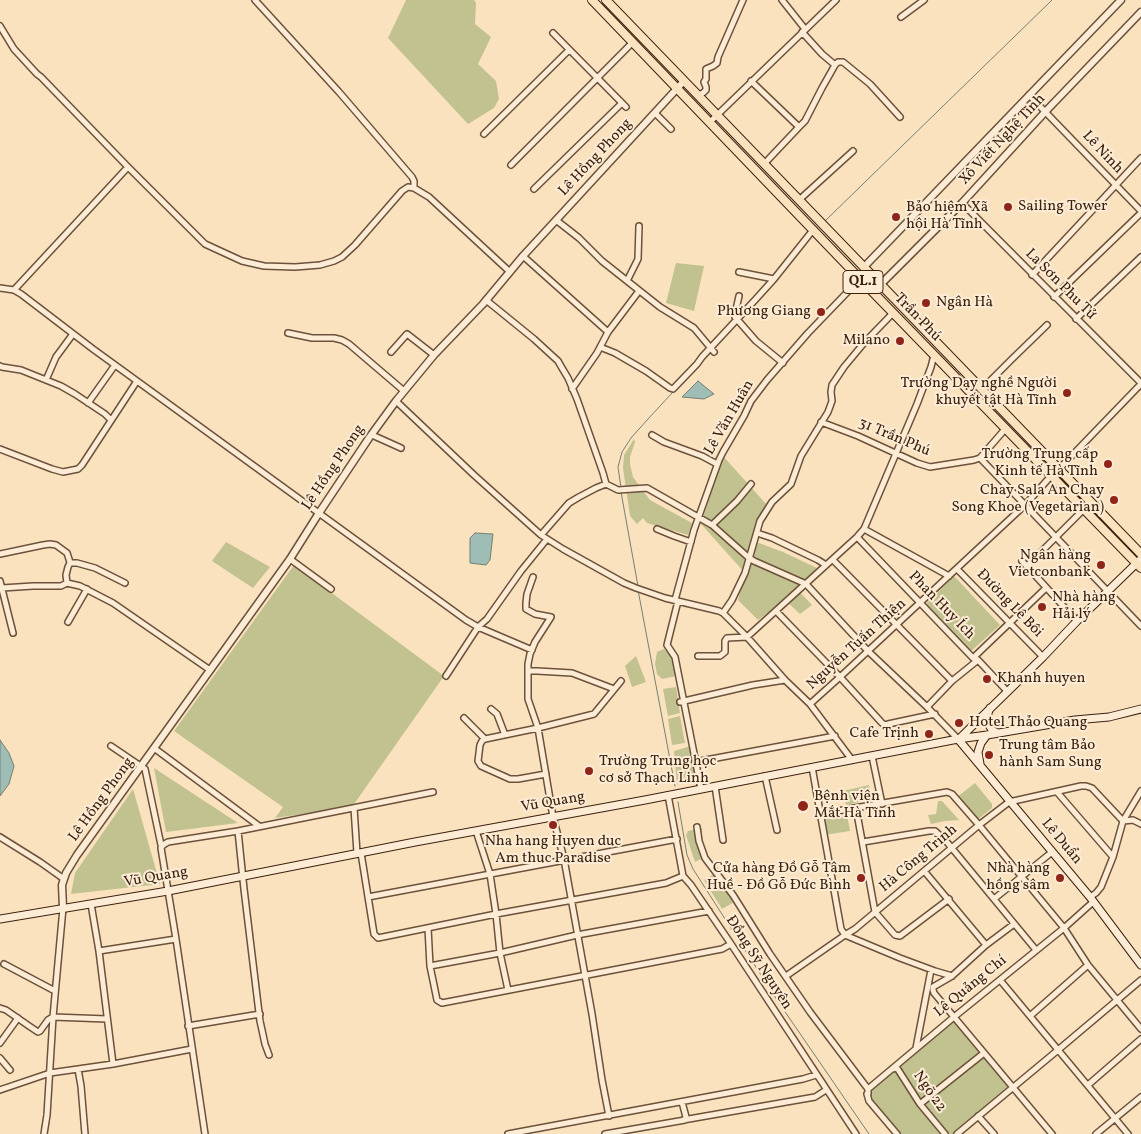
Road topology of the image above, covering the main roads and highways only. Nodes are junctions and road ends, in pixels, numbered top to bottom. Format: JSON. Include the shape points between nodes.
{"nodes":[{"id":1,"x":592,"y":0,"type":"edge"},
{"id":2,"x":606,"y":0,"type":"edge"},
{"id":3,"x":1141,"y":554,"type":"edge"},
{"id":4,"x":1140,"y":563,"type":"edge"},
{"id":5,"x":990,"y":708,"type":"junction"},
{"id":6,"x":1141,"y":709,"type":"edge"},
{"id":7,"x":997,"y":734,"type":"junction"},
{"id":8,"x":987,"y":735,"type":"junction"},
{"id":9,"x":958,"y":739,"type":"junction"},
{"id":10,"x":984,"y":771,"type":"junction"},
{"id":11,"x":0,"y":919,"type":"edge"},
{"id":12,"x":1141,"y":965,"type":"edge"}],
"edges":[{"from":1,"to":4,"type":"main road","name":"Trần Phú","number":"QL.1","via":[[1051,476]]},
{"from":2,"to":3,"type":"main road","name":"Trần Phú","number":"QL.1"},
{"from":4,"to":5,"type":"main road"},
{"from":5,"to":7,"type":"main road","via":[[987,719]]},
{"from":5,"to":9,"type":"main road"},
{"from":6,"to":7,"type":"main road","name":"Vũ Quang"},
{"from":7,"to":8,"type":"main road","name":"Vũ Quang"},
{"from":8,"to":9,"type":"main road","name":"Vũ Quang"},
{"from":8,"to":10,"type":"main road","via":[[978,752]]},
{"from":9,"to":10,"type":"main road","name":"Lê Duẩn"},
{"from":9,"to":11,"type":"main road","name":"Vũ Quang","via":[[168,891]]},
{"from":10,"to":12,"type":"main road","name":"Lê Duẩn"}]}
